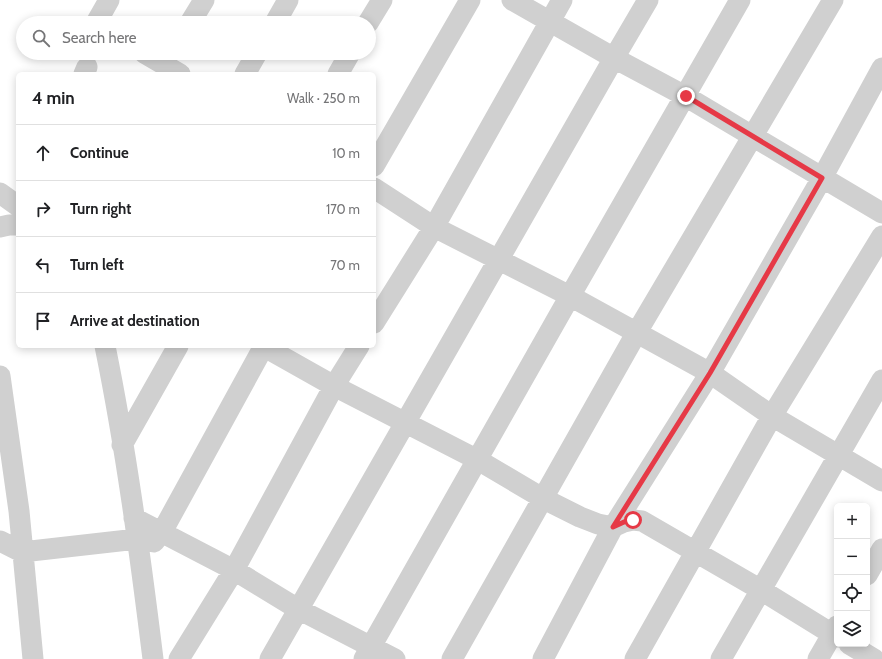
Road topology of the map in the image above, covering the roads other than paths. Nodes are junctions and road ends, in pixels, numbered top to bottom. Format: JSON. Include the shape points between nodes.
{"nodes":[{"id":1,"x":109,"y":0,"type":"edge"},
{"id":2,"x":204,"y":0,"type":"edge"},
{"id":3,"x":288,"y":0,"type":"edge"},
{"id":4,"x":382,"y":0,"type":"edge"},
{"id":5,"x":470,"y":0,"type":"edge"},
{"id":6,"x":512,"y":0,"type":"edge"},
{"id":7,"x":562,"y":0,"type":"edge"},
{"id":8,"x":648,"y":0,"type":"edge"},
{"id":9,"x":740,"y":0,"type":"edge"},
{"id":10,"x":833,"y":0,"type":"edge"},
{"id":11,"x":100,"y":16,"type":"edge"},
{"id":12,"x":194,"y":16,"type":"edge"},
{"id":13,"x":279,"y":16,"type":"edge"},
{"id":14,"x":372,"y":16,"type":"edge"},
{"id":15,"x":550,"y":22,"type":"junction"},
{"id":16,"x":614,"y":58,"type":"junction"},
{"id":17,"x":156,"y":60,"type":"edge"},
{"id":18,"x":253,"y":60,"type":"edge"},
{"id":19,"x":346,"y":60,"type":"edge"},
{"id":20,"x":169,"y":67,"type":"edge"},
{"id":21,"x":882,"y":68,"type":"edge"},
{"id":22,"x":246,"y":72,"type":"edge"},
{"id":23,"x":339,"y":72,"type":"edge"},
{"id":24,"x":686,"y":96,"type":"junction"},
{"id":25,"x":753,"y":135,"type":"junction"},
{"id":26,"x":376,"y":163,"type":"edge"},
{"id":27,"x":822,"y":178,"type":"junction"},
{"id":28,"x":376,"y":189,"type":"edge"},
{"id":29,"x":0,"y":192,"type":"edge"},
{"id":30,"x":16,"y":204,"type":"edge"},
{"id":31,"x":882,"y":213,"type":"edge"},
{"id":32,"x":16,"y":225,"type":"edge"},
{"id":33,"x":0,"y":227,"type":"edge"},
{"id":34,"x":434,"y":227,"type":"junction"},
{"id":35,"x":882,"y":236,"type":"edge"},
{"id":36,"x":498,"y":260,"type":"junction"},
{"id":37,"x":570,"y":296,"type":"junction"},
{"id":38,"x":376,"y":320,"type":"edge"},
{"id":39,"x":637,"y":332,"type":"junction"},
{"id":40,"x":104,"y":348,"type":"edge"},
{"id":41,"x":177,"y":348,"type":"edge"},
{"id":42,"x":263,"y":348,"type":"edge"},
{"id":43,"x":268,"y":348,"type":"edge"},
{"id":44,"x":358,"y":348,"type":"edge"},
{"id":45,"x":710,"y":373,"type":"junction"},
{"id":46,"x":0,"y":376,"type":"edge"},
{"id":47,"x":882,"y":380,"type":"edge"},
{"id":48,"x":334,"y":386,"type":"junction"},
{"id":49,"x":772,"y":416,"type":"junction"},
{"id":50,"x":405,"y":422,"type":"junction"},
{"id":51,"x":122,"y":445,"type":"junction"},
{"id":52,"x":838,"y":455,"type":"junction"},
{"id":53,"x":478,"y":460,"type":"junction"},
{"id":54,"x":882,"y":481,"type":"edge"},
{"id":55,"x":544,"y":499,"type":"junction"},
{"id":56,"x":134,"y":518,"type":"junction"},
{"id":57,"x":613,"y":527,"type":"junction"},
{"id":58,"x":162,"y":532,"type":"junction"},
{"id":59,"x":0,"y":541,"type":"edge"},
{"id":60,"x":139,"y":548,"type":"junction"},
{"id":61,"x":882,"y":549,"type":"edge"},
{"id":62,"x":22,"y":552,"type":"junction"},
{"id":63,"x":695,"y":552,"type":"junction"},
{"id":64,"x":234,"y":570,"type":"junction"},
{"id":65,"x":870,"y":570,"type":"edge"},
{"id":66,"x":761,"y":590,"type":"junction"},
{"id":67,"x":298,"y":609,"type":"junction"},
{"id":68,"x":834,"y":632,"type":"edge"},
{"id":69,"x":834,"y":641,"type":"edge"},
{"id":70,"x":856,"y":647,"type":"edge"},
{"id":71,"x":368,"y":653,"type":"edge"},
{"id":72,"x":33,"y":659,"type":"edge"},
{"id":73,"x":153,"y":659,"type":"edge"},
{"id":74,"x":179,"y":659,"type":"edge"},
{"id":75,"x":270,"y":659,"type":"edge"},
{"id":76,"x":395,"y":659,"type":"edge"},
{"id":77,"x":452,"y":659,"type":"edge"},
{"id":78,"x":543,"y":659,"type":"edge"},
{"id":79,"x":635,"y":659,"type":"edge"},
{"id":80,"x":721,"y":659,"type":"edge"},
{"id":81,"x":818,"y":659,"type":"edge"},
{"id":82,"x":874,"y":659,"type":"edge"}],
"edges":[{"from":1,"to":11,"type":"street"},
{"from":2,"to":12,"type":"street"},
{"from":3,"to":13,"type":"street"},
{"from":4,"to":14,"type":"street"},
{"from":5,"to":26,"type":"street"},
{"from":6,"to":15,"type":"street"},
{"from":7,"to":15,"type":"street"},
{"from":8,"to":16,"type":"street"},
{"from":9,"to":24,"type":"street"},
{"from":10,"to":25,"type":"street"},
{"from":15,"to":16,"type":"street"},
{"from":15,"to":34,"type":"street"},
{"from":16,"to":24,"type":"street"},
{"from":16,"to":36,"type":"street"},
{"from":17,"to":20,"type":"street"},
{"from":18,"to":22,"type":"street"},
{"from":19,"to":23,"type":"street"},
{"from":21,"to":27,"type":"street"},
{"from":24,"to":25,"type":"street"},
{"from":24,"to":37,"type":"street"},
{"from":25,"to":27,"type":"street"},
{"from":25,"to":39,"type":"street"},
{"from":27,"to":31,"type":"street"},
{"from":27,"to":45,"type":"street"},
{"from":28,"to":34,"type":"street"},
{"from":29,"to":30,"type":"street"},
{"from":32,"to":33,"type":"street"},
{"from":34,"to":36,"type":"street"},
{"from":34,"to":38,"type":"street"},
{"from":35,"to":49,"type":"street"},
{"from":36,"to":37,"type":"street"},
{"from":36,"to":50,"type":"street"},
{"from":37,"to":39,"type":"street"},
{"from":37,"to":53,"type":"street"},
{"from":39,"to":45,"type":"street"},
{"from":39,"to":55,"type":"street"},
{"from":40,"to":51,"type":"street"},
{"from":41,"to":51,"type":"street"},
{"from":42,"to":58,"type":"street"},
{"from":43,"to":48,"type":"street"},
{"from":44,"to":48,"type":"street"},
{"from":45,"to":49,"type":"street"},
{"from":45,"to":57,"type":"street"},
{"from":46,"to":62,"type":"street","via":[[19,511]]},
{"from":47,"to":52,"type":"street"},
{"from":48,"to":50,"type":"street"},
{"from":48,"to":64,"type":"street"},
{"from":49,"to":52,"type":"street"},
{"from":49,"to":63,"type":"street"},
{"from":50,"to":53,"type":"street"},
{"from":50,"to":67,"type":"street"},
{"from":51,"to":56,"type":"street"},
{"from":52,"to":54,"type":"street"},
{"from":52,"to":66,"type":"street"},
{"from":53,"to":55,"type":"street"},
{"from":53,"to":71,"type":"street"},
{"from":55,"to":57,"type":"street","via":[[598,524]]},
{"from":55,"to":77,"type":"street"},
{"from":56,"to":58,"type":"street"},
{"from":56,"to":60,"type":"street"},
{"from":57,"to":63,"type":"street","via":[[633,520],[642,521]]},
{"from":57,"to":78,"type":"street"},
{"from":58,"to":60,"type":"street"},
{"from":58,"to":64,"type":"street"},
{"from":59,"to":62,"type":"street"},
{"from":60,"to":62,"type":"street"},
{"from":60,"to":73,"type":"street"},
{"from":61,"to":65,"type":"street"},
{"from":62,"to":72,"type":"street"},
{"from":63,"to":66,"type":"street"},
{"from":63,"to":79,"type":"street"},
{"from":64,"to":67,"type":"street"},
{"from":64,"to":74,"type":"street"},
{"from":66,"to":68,"type":"street"},
{"from":66,"to":80,"type":"street"},
{"from":67,"to":71,"type":"street"},
{"from":67,"to":75,"type":"street"},
{"from":69,"to":81,"type":"street"},
{"from":70,"to":82,"type":"street"},
{"from":71,"to":76,"type":"street"}]}
